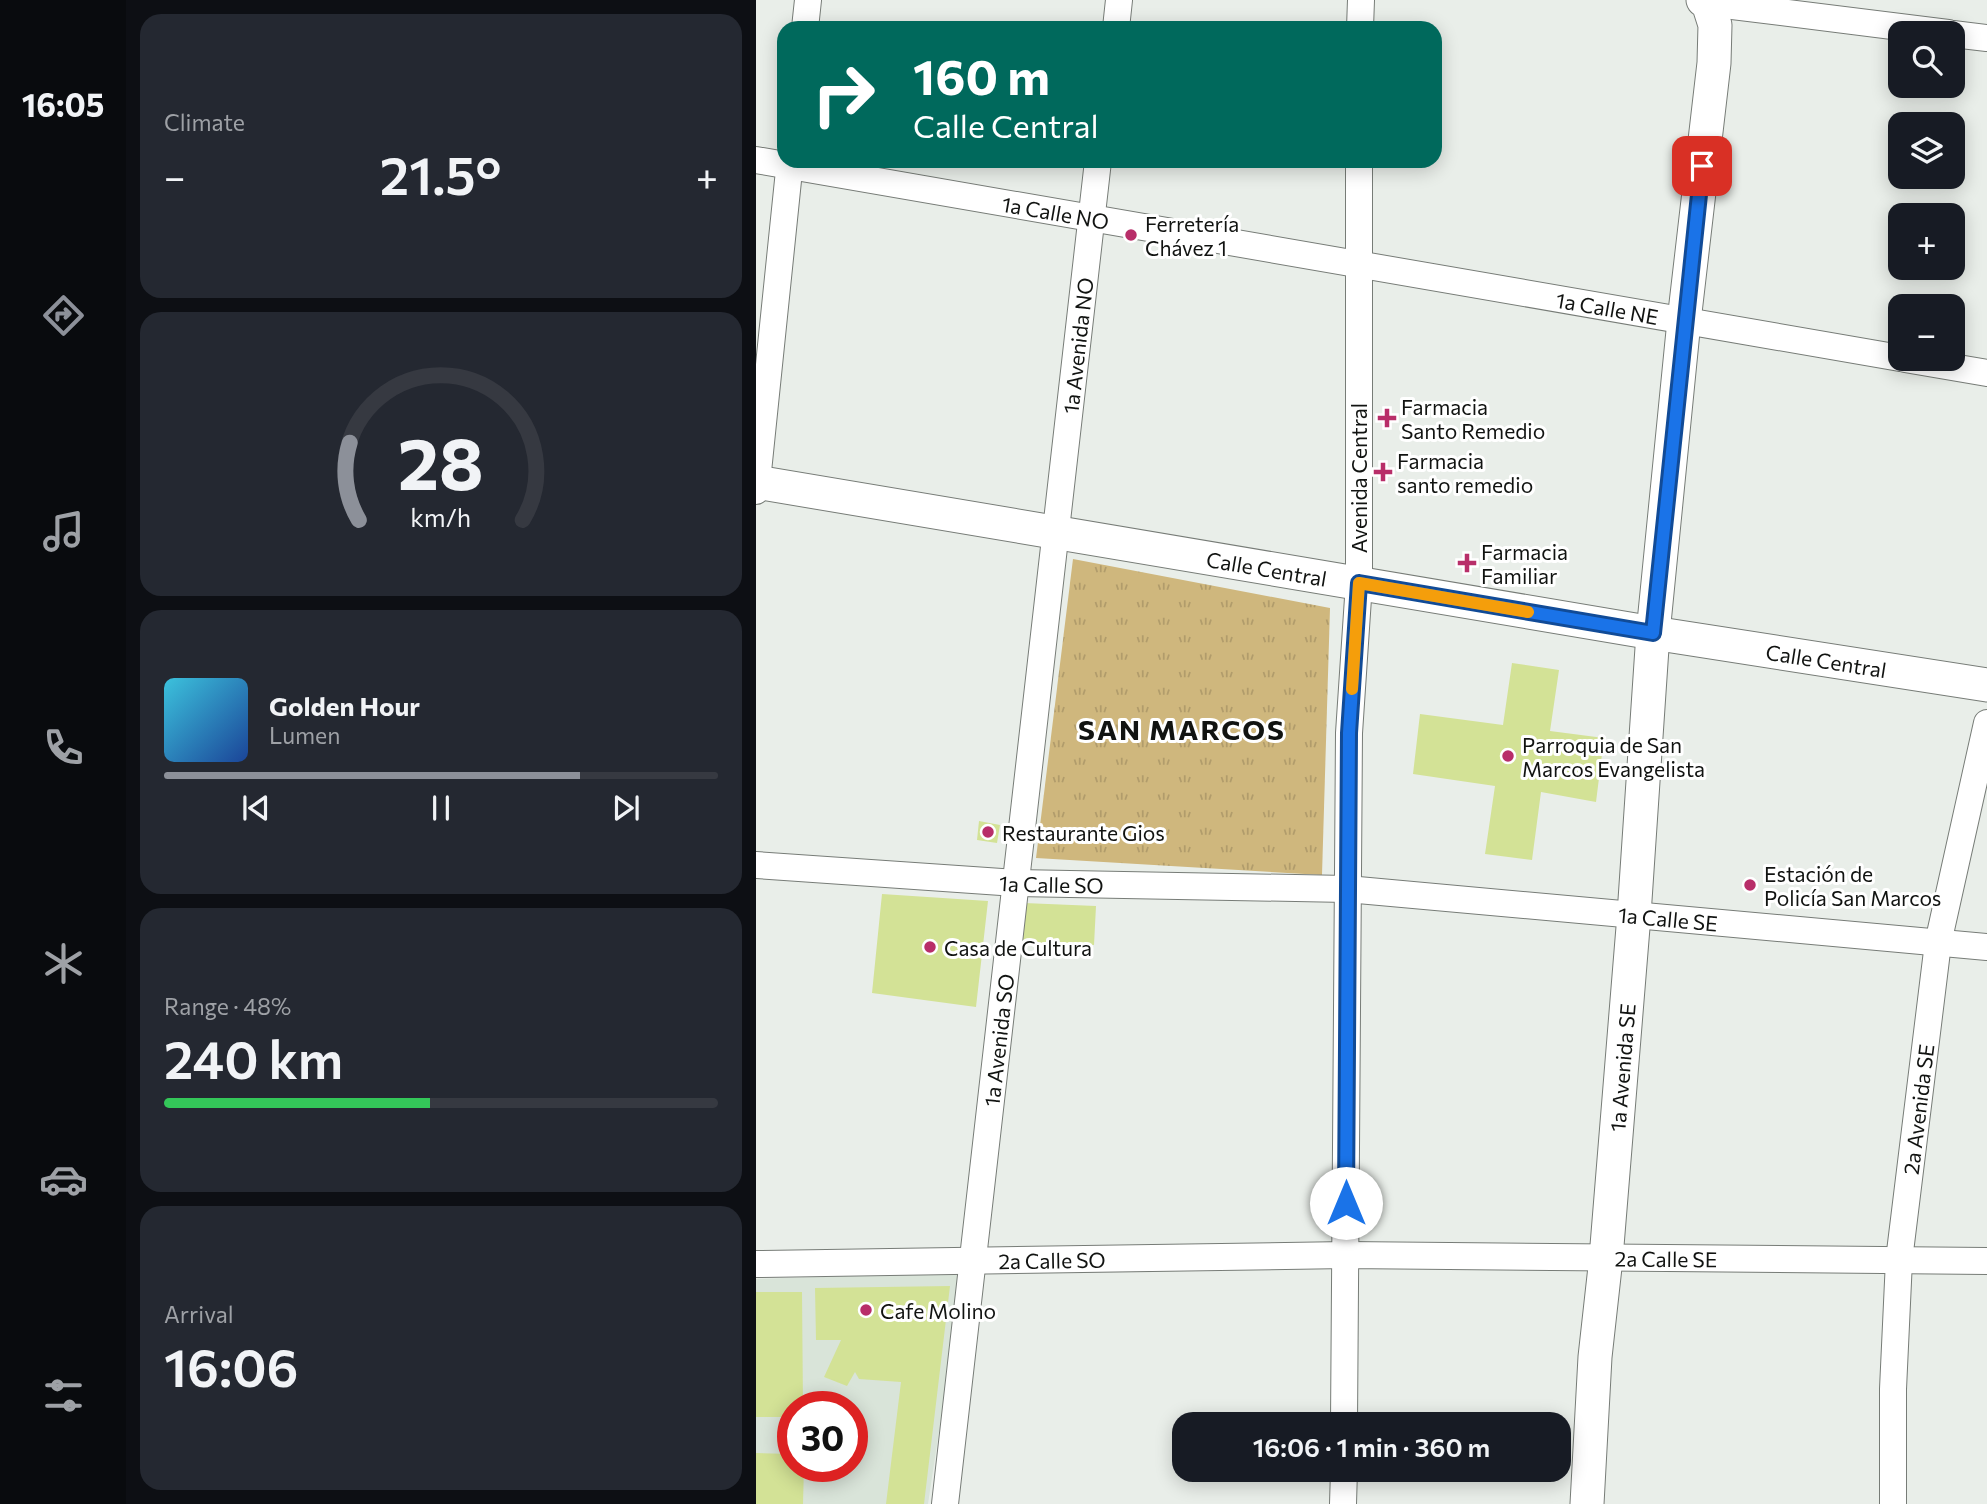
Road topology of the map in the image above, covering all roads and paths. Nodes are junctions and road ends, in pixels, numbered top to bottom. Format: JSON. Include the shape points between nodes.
{"nodes":[{"id":1,"x":808,"y":0,"type":"edge"},
{"id":2,"x":1119,"y":0,"type":"edge"},
{"id":3,"x":1361,"y":0,"type":"edge"},
{"id":4,"x":1706,"y":1,"type":"edge"},
{"id":5,"x":806,"y":21,"type":"edge"},
{"id":6,"x":1117,"y":21,"type":"edge"},
{"id":7,"x":1360,"y":21,"type":"edge"},
{"id":8,"x":1888,"y":25,"type":"edge"},
{"id":9,"x":1965,"y":35,"type":"edge"},
{"id":10,"x":1987,"y":38,"type":"edge"},
{"id":11,"x":756,"y":160,"type":"edge"},
{"id":12,"x":777,"y":162,"type":"edge"},
{"id":13,"x":789,"y":168,"type":"edge"},
{"id":14,"x":817,"y":168,"type":"edge"},
{"id":15,"x":1097,"y":168,"type":"edge"},
{"id":16,"x":1359,"y":168,"type":"edge"},
{"id":17,"x":1091,"y":218,"type":"junction"},
{"id":18,"x":1358,"y":264,"type":"junction"},
{"id":19,"x":1684,"y":321,"type":"junction"},
{"id":20,"x":1888,"y":355,"type":"edge"},
{"id":21,"x":1965,"y":369,"type":"edge"},
{"id":22,"x":1987,"y":373,"type":"edge"},
{"id":23,"x":756,"y":485,"type":"edge"},
{"id":24,"x":1057,"y":533,"type":"junction"},
{"id":25,"x":1359,"y":583,"type":"junction"},
{"id":26,"x":1653,"y":633,"type":"junction"},
{"id":27,"x":1987,"y":685,"type":"edge"},
{"id":28,"x":1987,"y":723,"type":"edge"},
{"id":29,"x":756,"y":865,"type":"edge"},
{"id":30,"x":1016,"y":883,"type":"junction"},
{"id":31,"x":1347,"y":889,"type":"junction"},
{"id":32,"x":1634,"y":915,"type":"junction"},
{"id":33,"x":1938,"y":943,"type":"junction"},
{"id":34,"x":1987,"y":947,"type":"edge"},
{"id":35,"x":1346,"y":1255,"type":"junction"},
{"id":36,"x":1606,"y":1258,"type":"junction"},
{"id":37,"x":973,"y":1259,"type":"junction"},
{"id":38,"x":1899,"y":1260,"type":"junction"},
{"id":39,"x":1987,"y":1261,"type":"edge"},
{"id":40,"x":756,"y":1264,"type":"edge"},
{"id":41,"x":1344,"y":1412,"type":"edge"},
{"id":42,"x":1343,"y":1482,"type":"edge"},
{"id":43,"x":945,"y":1504,"type":"edge"},
{"id":44,"x":1343,"y":1504,"type":"edge"},
{"id":45,"x":1587,"y":1504,"type":"edge"},
{"id":46,"x":1893,"y":1504,"type":"edge"}],
"edges":[{"from":1,"to":5,"type":"street"},
{"from":2,"to":6,"type":"street"},
{"from":3,"to":7,"type":"street"},
{"from":4,"to":8,"type":"street"},
{"from":4,"to":19,"type":"main road","name":"1a Avenida SE","via":[[1715,25],[1714,63]]},
{"from":9,"to":10,"type":"street"},
{"from":11,"to":12,"type":"street","name":"1a Calle NO"},
{"from":13,"to":23,"type":"street"},
{"from":14,"to":17,"type":"street","name":"1a Calle NO"},
{"from":15,"to":17,"type":"street","name":"1a Avenida NO"},
{"from":16,"to":18,"type":"street","name":"Avenida Central"},
{"from":17,"to":18,"type":"street","name":"1a Calle NO"},
{"from":17,"to":24,"type":"street","name":"1a Avenida NO"},
{"from":18,"to":19,"type":"street","name":"1a Calle NE"},
{"from":18,"to":25,"type":"street","name":"Avenida Central"},
{"from":19,"to":20,"type":"street","name":"1a Calle NE"},
{"from":19,"to":26,"type":"main road","name":"1a Avenida SE"},
{"from":21,"to":22,"type":"street","name":"1a Calle NE"},
{"from":23,"to":24,"type":"main road","name":"Calle Central"},
{"from":24,"to":25,"type":"main road","name":"Calle Central"},
{"from":24,"to":30,"type":"street","name":"1a Avenida SO"},
{"from":25,"to":26,"type":"main road","name":"Calle Central"},
{"from":25,"to":31,"type":"street","name":"Avenida Central","via":[[1349,733]]},
{"from":26,"to":27,"type":"main road","name":"Calle Central"},
{"from":26,"to":32,"type":"main road","name":"1a Avenida SE"},
{"from":28,"to":33,"type":"street","name":"2a Avenida SE"},
{"from":29,"to":30,"type":"street","name":"1a Calle SO"},
{"from":30,"to":31,"type":"street","name":"1a Calle SO"},
{"from":30,"to":37,"type":"street","name":"1a Avenida SO"},
{"from":31,"to":32,"type":"street","name":"1a Calle SE"},
{"from":31,"to":35,"type":"street","name":"Avenida Central"},
{"from":32,"to":33,"type":"street","name":"1a Calle SE"},
{"from":32,"to":36,"type":"main road","name":"1a Avenida SE"},
{"from":33,"to":34,"type":"street","name":"1a Calle SE"},
{"from":33,"to":38,"type":"street","name":"2a Avenida SE"},
{"from":35,"to":36,"type":"street","name":"2a Calle SE"},
{"from":35,"to":37,"type":"street","name":"2a Calle SO"},
{"from":35,"to":41,"type":"street","name":"Avenida Central"},
{"from":36,"to":38,"type":"street","name":"2a Calle SE"},
{"from":36,"to":45,"type":"main road","name":"1a Avenida SE"},
{"from":37,"to":40,"type":"street","name":"2a Calle SO"},
{"from":37,"to":43,"type":"street","name":"1a Avenida SO"},
{"from":38,"to":39,"type":"street","name":"2a Calle SE"},
{"from":38,"to":46,"type":"street","name":"2a Avenida SE"},
{"from":42,"to":44,"type":"street"}]}
